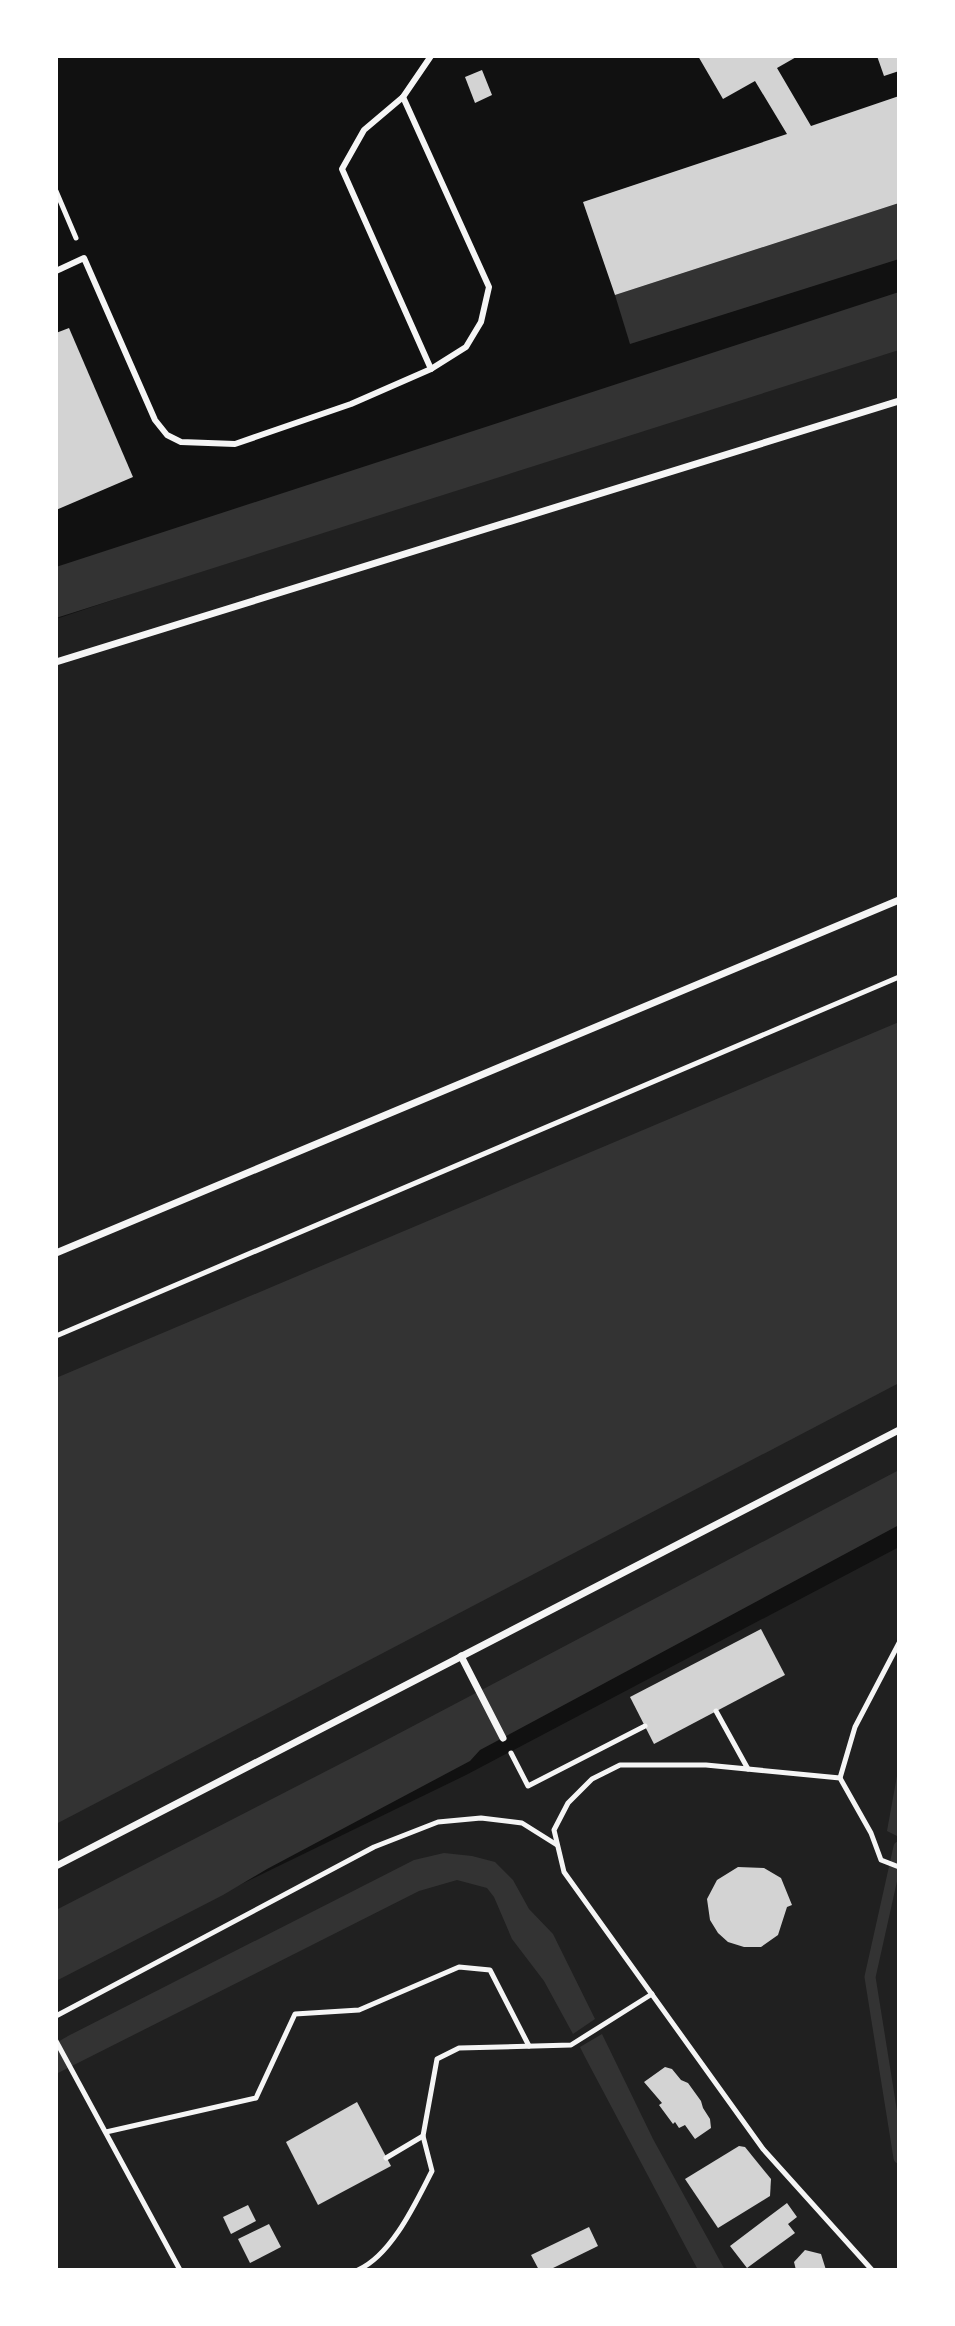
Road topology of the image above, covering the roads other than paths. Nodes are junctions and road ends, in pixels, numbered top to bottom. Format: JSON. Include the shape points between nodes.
{"nodes":[{"id":1,"x":431,"y":56,"type":"edge"},
{"id":2,"x":403,"y":97,"type":"junction"},
{"id":3,"x":56,"y":271,"type":"edge"},
{"id":4,"x":431,"y":369,"type":"junction"},
{"id":5,"x":899,"y":401,"type":"edge"},
{"id":6,"x":56,"y":662,"type":"edge"},
{"id":7,"x":899,"y":900,"type":"edge"},
{"id":8,"x":56,"y":1253,"type":"edge"},
{"id":9,"x":899,"y":1430,"type":"edge"},
{"id":10,"x":461,"y":1656,"type":"junction"},
{"id":11,"x":503,"y":1738,"type":"road end"},
{"id":12,"x":56,"y":1866,"type":"edge"}],
"edges":[{"from":1,"to":2,"type":"lane"},
{"from":2,"to":4,"type":"lane","via":[[364,130],[342,169]]},
{"from":2,"to":4,"type":"lane","via":[[489,287],[481,322],[466,347]]},
{"from":3,"to":4,"type":"lane","via":[[84,258],[155,420],[181,442],[235,444],[351,404]]},
{"from":5,"to":6,"type":"street"},
{"from":7,"to":8,"type":"street"},
{"from":9,"to":10,"type":"street"},
{"from":10,"to":11,"type":"street"},
{"from":10,"to":12,"type":"street"}]}
